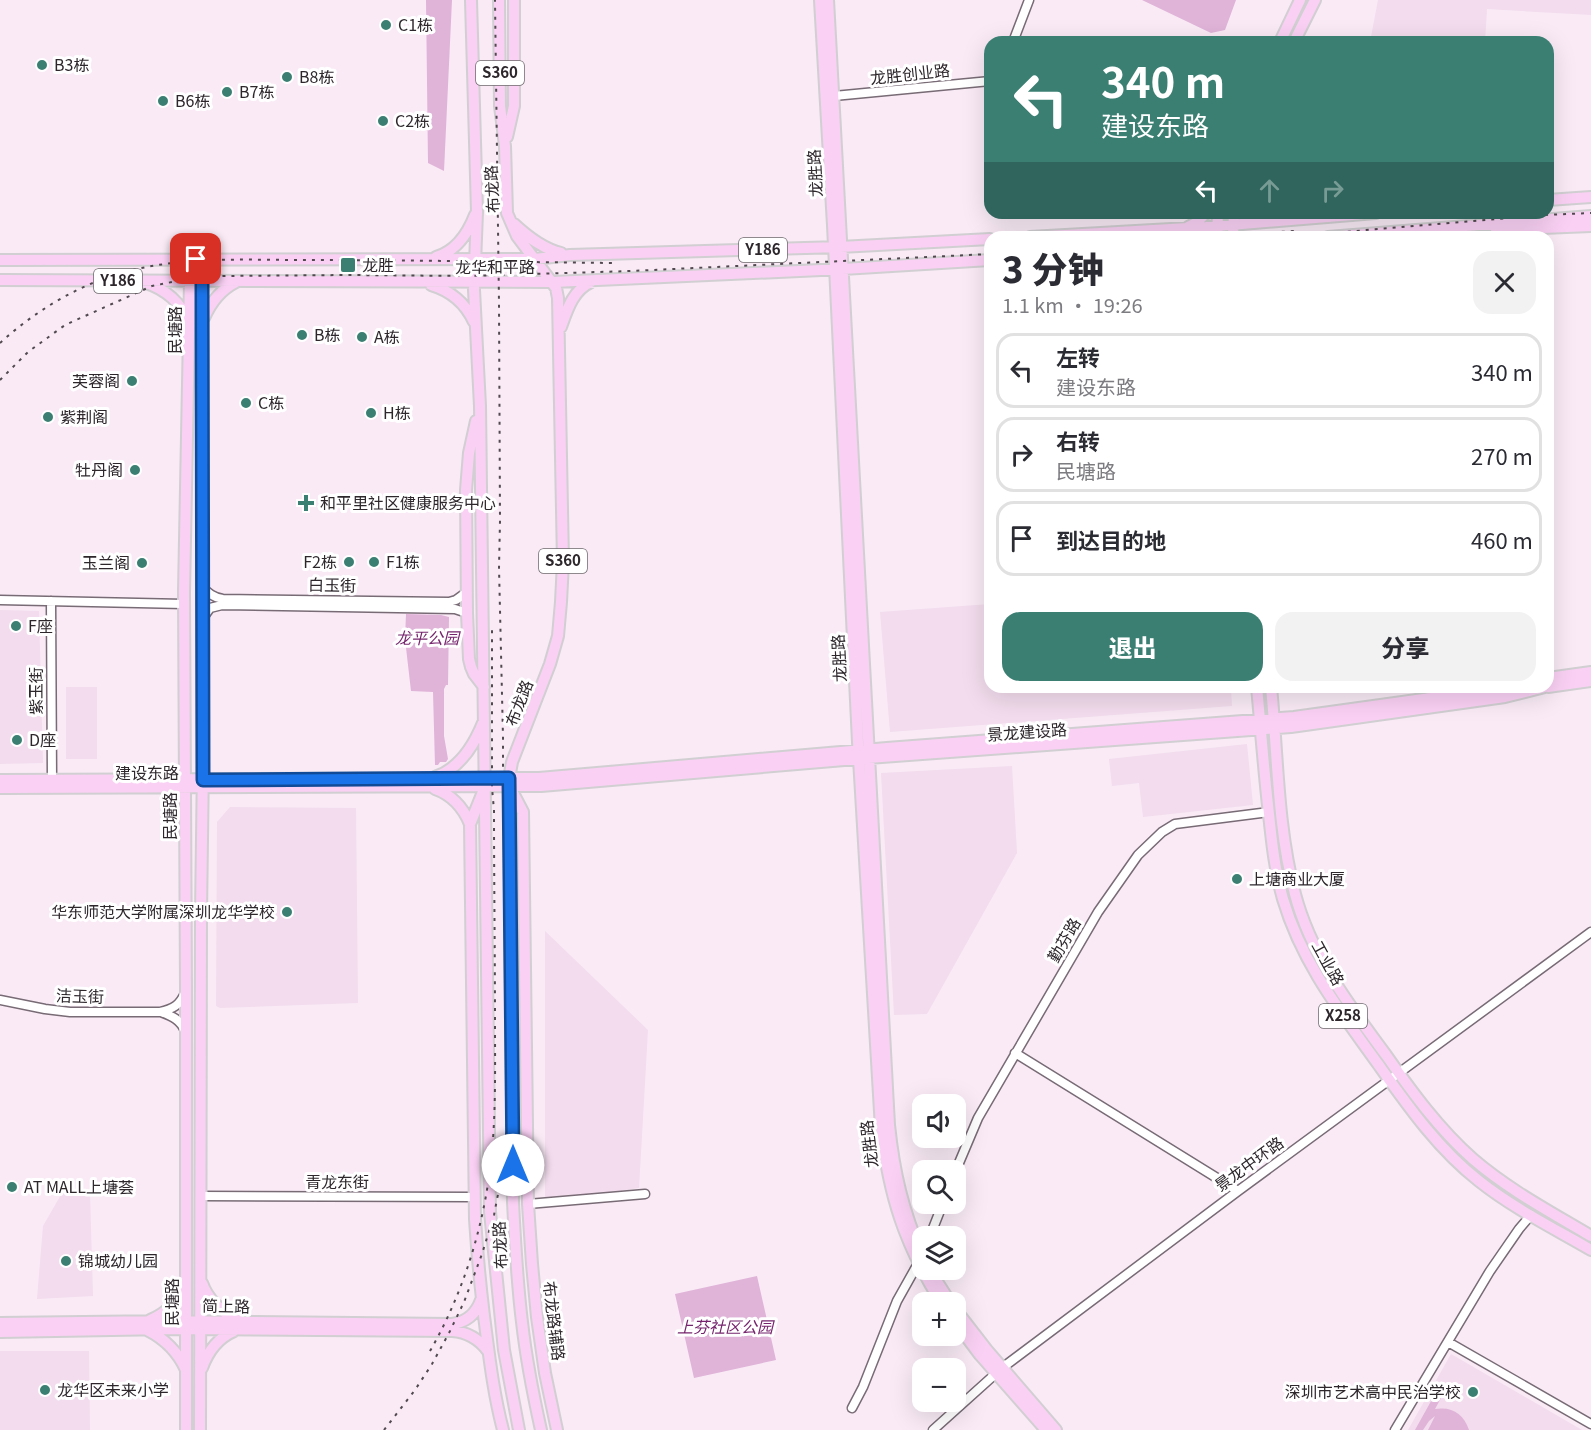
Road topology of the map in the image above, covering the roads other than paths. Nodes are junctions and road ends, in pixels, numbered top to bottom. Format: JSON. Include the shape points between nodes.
{"nodes":[{"id":1,"x":471,"y":0,"type":"edge"},
{"id":2,"x":499,"y":0,"type":"edge"},
{"id":3,"x":514,"y":0,"type":"edge"},
{"id":4,"x":820,"y":0,"type":"edge"},
{"id":5,"x":828,"y":0,"type":"edge"},
{"id":6,"x":1029,"y":0,"type":"edge"},
{"id":7,"x":1300,"y":0,"type":"edge"},
{"id":8,"x":1315,"y":0,"type":"edge"},
{"id":9,"x":1014,"y":36,"type":"edge"},
{"id":10,"x":1283,"y":36,"type":"edge"},
{"id":11,"x":1297,"y":36,"type":"edge"},
{"id":12,"x":984,"y":82,"type":"edge"},
{"id":13,"x":837,"y":96,"type":"junction"},
{"id":14,"x":505,"y":146,"type":"junction"},
{"id":15,"x":1591,"y":197,"type":"edge"},
{"id":16,"x":1554,"y":200,"type":"edge"},
{"id":17,"x":477,"y":212,"type":"junction"},
{"id":18,"x":1591,"y":216,"type":"edge"},
{"id":19,"x":1199,"y":219,"type":"edge"},
{"id":20,"x":1234,"y":219,"type":"edge"},
{"id":21,"x":1277,"y":219,"type":"edge"},
{"id":22,"x":1309,"y":219,"type":"edge"},
{"id":23,"x":1554,"y":219,"type":"edge"},
{"id":24,"x":1554,"y":219,"type":"edge"},
{"id":25,"x":510,"y":221,"type":"junction"},
{"id":26,"x":1287,"y":221,"type":"junction"},
{"id":27,"x":1233,"y":225,"type":"junction"},
{"id":28,"x":1591,"y":226,"type":"edge"},
{"id":29,"x":1454,"y":227,"type":"junction"},
{"id":30,"x":1182,"y":229,"type":"junction"},
{"id":31,"x":1144,"y":231,"type":"edge"},
{"id":32,"x":1205,"y":231,"type":"edge"},
{"id":33,"x":1219,"y":231,"type":"edge"},
{"id":34,"x":1233,"y":231,"type":"edge"},
{"id":35,"x":1404,"y":231,"type":"edge"},
{"id":36,"x":984,"y":239,"type":"edge"},
{"id":37,"x":838,"y":247,"type":"junction"},
{"id":38,"x":570,"y":255,"type":"junction"},
{"id":39,"x":432,"y":258,"type":"junction"},
{"id":40,"x":476,"y":258,"type":"junction"},
{"id":41,"x":196,"y":259,"type":"junction"},
{"id":42,"x":535,"y":259,"type":"junction"},
{"id":43,"x":0,"y":260,"type":"edge"},
{"id":44,"x":984,"y":260,"type":"edge"},
{"id":45,"x":839,"y":269,"type":"junction"},
{"id":46,"x":0,"y":280,"type":"edge"},
{"id":47,"x":594,"y":280,"type":"junction"},
{"id":48,"x":140,"y":281,"type":"junction"},
{"id":49,"x":190,"y":281,"type":"junction"},
{"id":50,"x":202,"y":281,"type":"junction"},
{"id":51,"x":236,"y":282,"type":"junction"},
{"id":52,"x":422,"y":282,"type":"junction"},
{"id":53,"x":553,"y":282,"type":"junction"},
{"id":54,"x":474,"y":283,"type":"junction"},
{"id":55,"x":202,"y":323,"type":"junction"},
{"id":56,"x":476,"y":327,"type":"junction"},
{"id":57,"x":190,"y":332,"type":"junction"},
{"id":58,"x":559,"y":335,"type":"junction"},
{"id":59,"x":480,"y":406,"type":"junction"},
{"id":60,"x":202,"y":582,"type":"junction"},
{"id":61,"x":467,"y":592,"type":"junction"},
{"id":62,"x":0,"y":600,"type":"edge"},
{"id":63,"x":51,"y":601,"type":"junction"},
{"id":64,"x":184,"y":604,"type":"junction"},
{"id":65,"x":467,"y":613,"type":"junction"},
{"id":66,"x":202,"y":621,"type":"junction"},
{"id":67,"x":1591,"y":672,"type":"edge"},
{"id":68,"x":1554,"y":677,"type":"edge"},
{"id":69,"x":1591,"y":681,"type":"edge"},
{"id":70,"x":1554,"y":686,"type":"edge"},
{"id":71,"x":484,"y":687,"type":"junction"},
{"id":72,"x":1257,"y":693,"type":"edge"},
{"id":73,"x":1271,"y":693,"type":"edge"},
{"id":74,"x":1472,"y":693,"type":"edge"},
{"id":75,"x":1521,"y":693,"type":"edge"},
{"id":76,"x":485,"y":717,"type":"junction"},
{"id":77,"x":1273,"y":724,"type":"junction"},
{"id":78,"x":1260,"y":725,"type":"junction"},
{"id":79,"x":864,"y":754,"type":"junction"},
{"id":80,"x":0,"y":780,"type":"edge"},
{"id":81,"x":52,"y":780,"type":"junction"},
{"id":82,"x":509,"y":782,"type":"junction"},
{"id":83,"x":427,"y":783,"type":"junction"},
{"id":84,"x":485,"y":783,"type":"junction"},
{"id":85,"x":185,"y":784,"type":"junction"},
{"id":86,"x":203,"y":784,"type":"junction"},
{"id":87,"x":0,"y":788,"type":"edge"},
{"id":88,"x":1269,"y":812,"type":"junction"},
{"id":89,"x":470,"y":824,"type":"junction"},
{"id":90,"x":1591,"y":932,"type":"edge"},
{"id":91,"x":186,"y":988,"type":"junction"},
{"id":92,"x":0,"y":1000,"type":"edge"},
{"id":93,"x":160,"y":1012,"type":"junction"},
{"id":94,"x":186,"y":1036,"type":"junction"},
{"id":95,"x":1015,"y":1053,"type":"junction"},
{"id":96,"x":489,"y":1064,"type":"junction"},
{"id":97,"x":1398,"y":1073,"type":"junction"},
{"id":98,"x":1389,"y":1080,"type":"junction"},
{"id":99,"x":473,"y":1109,"type":"junction"},
{"id":100,"x":960,"y":1160,"type":"edge"},
{"id":101,"x":1238,"y":1191,"type":"junction"},
{"id":102,"x":645,"y":1194,"type":"dead end"},
{"id":103,"x":200,"y":1196,"type":"junction"},
{"id":104,"x":474,"y":1197,"type":"junction"},
{"id":105,"x":528,"y":1204,"type":"junction"},
{"id":106,"x":1531,"y":1215,"type":"junction"},
{"id":107,"x":1591,"y":1236,"type":"edge"},
{"id":108,"x":912,"y":1244,"type":"edge"},
{"id":109,"x":1591,"y":1250,"type":"edge"},
{"id":110,"x":912,"y":1274,"type":"edge"},
{"id":111,"x":186,"y":1276,"type":"junction"},
{"id":112,"x":200,"y":1277,"type":"junction"},
{"id":113,"x":482,"y":1296,"type":"junction"},
{"id":114,"x":0,"y":1323,"type":"edge"},
{"id":115,"x":966,"y":1324,"type":"edge"},
{"id":116,"x":144,"y":1325,"type":"junction"},
{"id":117,"x":187,"y":1325,"type":"junction"},
{"id":118,"x":201,"y":1325,"type":"junction"},
{"id":119,"x":243,"y":1326,"type":"junction"},
{"id":120,"x":452,"y":1328,"type":"junction"},
{"id":121,"x":0,"y":1332,"type":"edge"},
{"id":122,"x":966,"y":1334,"type":"edge"},
{"id":123,"x":1448,"y":1342,"type":"junction"},
{"id":124,"x":488,"y":1351,"type":"junction"},
{"id":125,"x":999,"y":1371,"type":"junction"},
{"id":126,"x":187,"y":1374,"type":"junction"},
{"id":127,"x":201,"y":1374,"type":"junction"},
{"id":128,"x":852,"y":1408,"type":"dead end"},
{"id":129,"x":1591,"y":1424,"type":"edge"},
{"id":130,"x":186,"y":1430,"type":"edge"},
{"id":131,"x":200,"y":1430,"type":"edge"},
{"id":132,"x":503,"y":1430,"type":"edge"},
{"id":133,"x":519,"y":1430,"type":"edge"},
{"id":134,"x":541,"y":1430,"type":"edge"},
{"id":135,"x":557,"y":1430,"type":"edge"},
{"id":136,"x":933,"y":1430,"type":"edge"},
{"id":137,"x":1046,"y":1430,"type":"edge"},
{"id":138,"x":1056,"y":1430,"type":"edge"},
{"id":139,"x":1395,"y":1430,"type":"edge"}],
"edges":[{"from":1,"to":17,"type":"main road","name":"布龙路","number":"S360"},
{"from":2,"to":14,"type":"main road","name":"布龙路","number":"S360","via":[[500,106]]},
{"from":3,"to":14,"type":"main road","via":[[514,106]]},
{"from":4,"to":37,"type":"main road","name":"龙胜路"},
{"from":5,"to":13,"type":"main road","name":"龙胜路"},
{"from":6,"to":9,"type":"street"},
{"from":7,"to":10,"type":"main road"},
{"from":8,"to":11,"type":"main road"},
{"from":12,"to":13,"type":"street","name":"龙胜创业路"},
{"from":13,"to":37,"type":"main road","name":"龙胜路"},
{"from":14,"to":25,"type":"main road","name":"布龙路","number":"S360"},
{"from":15,"to":16,"type":"main road"},
{"from":17,"to":39,"type":"main road","via":[[459,243]]},
{"from":17,"to":40,"type":"main road","name":"布龙路","number":"S360"},
{"from":18,"to":24,"type":"main road"},
{"from":19,"to":30,"type":"main road"},
{"from":20,"to":27,"type":"main road"},
{"from":21,"to":26,"type":"main road"},
{"from":22,"to":26,"type":"main road"},
{"from":23,"to":29,"type":"main road"},
{"from":25,"to":38,"type":"main road","via":[[534,241]]},
{"from":25,"to":42,"type":"main road","name":"布龙路","number":"S360"},
{"from":26,"to":27,"type":"main road"},
{"from":27,"to":33,"type":"main road"},
{"from":27,"to":34,"type":"main road"},
{"from":28,"to":29,"type":"main road","via":[[1500,230]]},
{"from":29,"to":35,"type":"main road"},
{"from":30,"to":31,"type":"main road"},
{"from":30,"to":32,"type":"main road"},
{"from":36,"to":37,"type":"main road","name":"龙华和平路","number":"Y186"},
{"from":37,"to":38,"type":"main road","name":"龙华和平路","number":"Y186"},
{"from":37,"to":45,"type":"main road","name":"龙胜路"},
{"from":38,"to":42,"type":"main road","name":"龙华和平路","number":"Y186"},
{"from":39,"to":40,"type":"main road","name":"龙华和平路","number":"Y186"},
{"from":39,"to":41,"type":"main road","name":"龙华和平路","number":"Y186"},
{"from":40,"to":42,"type":"main road","name":"龙华和平路","number":"Y186"},
{"from":40,"to":54,"type":"main road","name":"布龙路","number":"S360"},
{"from":41,"to":43,"type":"main road","name":"龙华和平路","number":"Y186"},
{"from":41,"to":49,"type":"main road","name":"民塘路"},
{"from":41,"to":50,"type":"main road","name":"民塘路"},
{"from":42,"to":53,"type":"main road","name":"布龙路","number":"S360"},
{"from":44,"to":45,"type":"main road","name":"龙华和平路","number":"Y186"},
{"from":45,"to":47,"type":"main road","name":"龙华和平路","number":"Y186"},
{"from":45,"to":79,"type":"main road","name":"龙胜路"},
{"from":46,"to":48,"type":"main road","name":"龙华和平路","number":"Y186"},
{"from":47,"to":53,"type":"main road","name":"龙华和平路","number":"Y186"},
{"from":47,"to":58,"type":"main road","via":[[575,295]]},
{"from":48,"to":49,"type":"main road","name":"龙华和平路","number":"Y186"},
{"from":48,"to":57,"type":"main road","via":[[164,291],[180,305]]},
{"from":49,"to":50,"type":"main road","name":"龙华和平路","number":"Y186"},
{"from":49,"to":57,"type":"main road","name":"民塘路"},
{"from":50,"to":51,"type":"main road","name":"龙华和平路","number":"Y186"},
{"from":50,"to":55,"type":"main road","name":"民塘路"},
{"from":51,"to":52,"type":"main road","name":"龙华和平路","number":"Y186"},
{"from":51,"to":55,"type":"main road","via":[[215,297]]},
{"from":52,"to":54,"type":"main road","name":"龙华和平路","number":"Y186"},
{"from":52,"to":56,"type":"main road","via":[[457,297]]},
{"from":53,"to":54,"type":"main road","name":"龙华和平路","number":"Y186"},
{"from":53,"to":58,"type":"main road","name":"布龙路","number":"S360","via":[[558,298]]},
{"from":54,"to":56,"type":"main road","name":"布龙路","number":"S360"},
{"from":55,"to":60,"type":"main road","name":"民塘路"},
{"from":56,"to":59,"type":"main road","name":"布龙路","number":"S360"},
{"from":57,"to":64,"type":"main road","name":"民塘路"},
{"from":58,"to":82,"type":"main road","name":"布龙路","number":"S360","via":[[563,562],[558,636],[512,762]]},
{"from":59,"to":61,"type":"main road","name":"布龙路","via":[[467,471]]},
{"from":59,"to":71,"type":"main road","name":"布龙路","number":"S360"},
{"from":60,"to":61,"type":"street","name":"白玉街","via":[[204,589],[222,599],[449,602]]},
{"from":60,"to":66,"type":"main road","name":"民塘路"},
{"from":61,"to":65,"type":"main road","name":"布龙路"},
{"from":62,"to":63,"type":"street"},
{"from":63,"to":64,"type":"street"},
{"from":63,"to":81,"type":"street","name":"紫玉街"},
{"from":64,"to":85,"type":"main road","name":"民塘路"},
{"from":65,"to":66,"type":"street","name":"白玉街","via":[[455,609],[222,605],[210,608]]},
{"from":65,"to":71,"type":"main road","via":[[469,659]]},
{"from":66,"to":86,"type":"main road","name":"民塘路"},
{"from":67,"to":68,"type":"main road"},
{"from":69,"to":70,"type":"main road","name":"景龙建设路"},
{"from":71,"to":76,"type":"main road","name":"布龙路","number":"S360"},
{"from":72,"to":78,"type":"main road","name":"工业路","number":"X258"},
{"from":73,"to":77,"type":"main road","name":"工业路","number":"X258"},
{"from":74,"to":77,"type":"main road","name":"景龙建设路"},
{"from":75,"to":77,"type":"main road","name":"景龙建设路"},
{"from":76,"to":83,"type":"main road","via":[[458,762]]},
{"from":76,"to":84,"type":"main road","name":"布龙路","number":"S360"},
{"from":77,"to":78,"type":"main road","name":"景龙建设路"},
{"from":77,"to":97,"type":"main road","name":"工业路","number":"X258","via":[[1284,850],[1303,922],[1335,982]]},
{"from":78,"to":79,"type":"main road","name":"景龙建设路"},
{"from":78,"to":88,"type":"main road","name":"工业路","number":"X258"},
{"from":79,"to":82,"type":"main road","name":"景龙建设路"},
{"from":79,"to":108,"type":"main road","name":"龙胜路","via":[[881,1128],[894,1202]]},
{"from":80,"to":81,"type":"main road","name":"建设东路"},
{"from":81,"to":85,"type":"main road","name":"建设东路"},
{"from":82,"to":84,"type":"main road","name":"建设东路"},
{"from":82,"to":105,"type":"main road","name":"布龙路辅路","via":[[523,812]]},
{"from":82,"to":134,"type":"main road","name":"布龙路","number":"S360","via":[[514,1232],[521,1320]]},
{"from":83,"to":84,"type":"main road","name":"建设东路"},
{"from":83,"to":86,"type":"main road","name":"建设东路"},
{"from":83,"to":89,"type":"main road","via":[[457,802]]},
{"from":84,"to":89,"type":"main road"},
{"from":84,"to":96,"type":"main road","name":"布龙路","number":"S360"},
{"from":85,"to":86,"type":"main road","name":"建设东路"},
{"from":85,"to":87,"type":"main road","name":"建设东路"},
{"from":85,"to":91,"type":"main road","name":"民塘路"},
{"from":86,"to":103,"type":"main road","name":"民塘路"},
{"from":88,"to":95,"type":"street","name":"勤芬路","via":[[1175,824],[1150,842],[1098,912]]},
{"from":88,"to":98,"type":"main road","name":"工业路","number":"X258","via":[[1279,881],[1299,942],[1322,985]]},
{"from":89,"to":99,"type":"main road"},
{"from":90,"to":97,"type":"street","name":"景龙中环路"},
{"from":91,"to":93,"type":"street","via":[[179,1004]]},
{"from":91,"to":94,"type":"main road","name":"民塘路"},
{"from":92,"to":93,"type":"street","name":"洁玉街","via":[[64,1011]]},
{"from":93,"to":94,"type":"street","via":[[180,1022]]},
{"from":94,"to":111,"type":"main road","name":"民塘路"},
{"from":95,"to":100,"type":"street","name":"勤芬路","via":[[974,1124]]},
{"from":95,"to":101,"type":"street"},
{"from":96,"to":99,"type":"main road"},
{"from":96,"to":133,"type":"main road","name":"布龙路","number":"S360","via":[[490,1212],[504,1350]]},
{"from":97,"to":98,"type":"street","name":"景龙中环路"},
{"from":97,"to":107,"type":"main road","name":"工业路","number":"X258","via":[[1444,1131],[1473,1159],[1510,1187]]},
{"from":98,"to":101,"type":"street","name":"景龙中环路"},
{"from":98,"to":106,"type":"main road","name":"工业路","number":"X258","via":[[1450,1155],[1495,1193]]},
{"from":99,"to":104,"type":"main road"},
{"from":101,"to":125,"type":"street","name":"景龙中环路"},
{"from":102,"to":105,"type":"street"},
{"from":103,"to":104,"type":"street","name":"青龙东街"},
{"from":103,"to":112,"type":"main road","name":"民塘路"},
{"from":104,"to":113,"type":"main road"},
{"from":105,"to":135,"type":"main road","name":"布龙路辅路","via":[[537,1317]]},
{"from":106,"to":109,"type":"main road","name":"工业路","number":"X258"},
{"from":106,"to":123,"type":"street","via":[[1490,1271]]},
{"from":110,"to":128,"type":"street"},
{"from":111,"to":116,"type":"main road","via":[[171,1307]]},
{"from":111,"to":117,"type":"main road","name":"民塘路"},
{"from":112,"to":118,"type":"main road","name":"民塘路"},
{"from":112,"to":119,"type":"main road","via":[[214,1303]]},
{"from":113,"to":120,"type":"main road","via":[[473,1315]]},
{"from":113,"to":124,"type":"main road"},
{"from":114,"to":116,"type":"main road","name":"简上路"},
{"from":115,"to":125,"type":"main road"},
{"from":116,"to":117,"type":"main road","name":"简上路"},
{"from":116,"to":121,"type":"main road","name":"简上路"},
{"from":116,"to":126,"type":"main road","via":[[172,1348]]},
{"from":117,"to":118,"type":"main road","name":"简上路"},
{"from":117,"to":126,"type":"main road","name":"民塘路"},
{"from":118,"to":119,"type":"main road","name":"简上路"},
{"from":118,"to":127,"type":"main road","name":"民塘路"},
{"from":119,"to":120,"type":"main road","name":"简上路"},
{"from":119,"to":127,"type":"main road","via":[[217,1342]]},
{"from":120,"to":124,"type":"main road","via":[[470,1335]]},
{"from":122,"to":125,"type":"main road"},
{"from":123,"to":129,"type":"street"},
{"from":123,"to":139,"type":"street"},
{"from":124,"to":132,"type":"main road"},
{"from":125,"to":136,"type":"street","name":"景龙中环路"},
{"from":125,"to":137,"type":"main road"},
{"from":125,"to":138,"type":"main road"},
{"from":126,"to":130,"type":"main road","name":"民塘路"},
{"from":127,"to":131,"type":"main road","name":"民塘路"}]}
